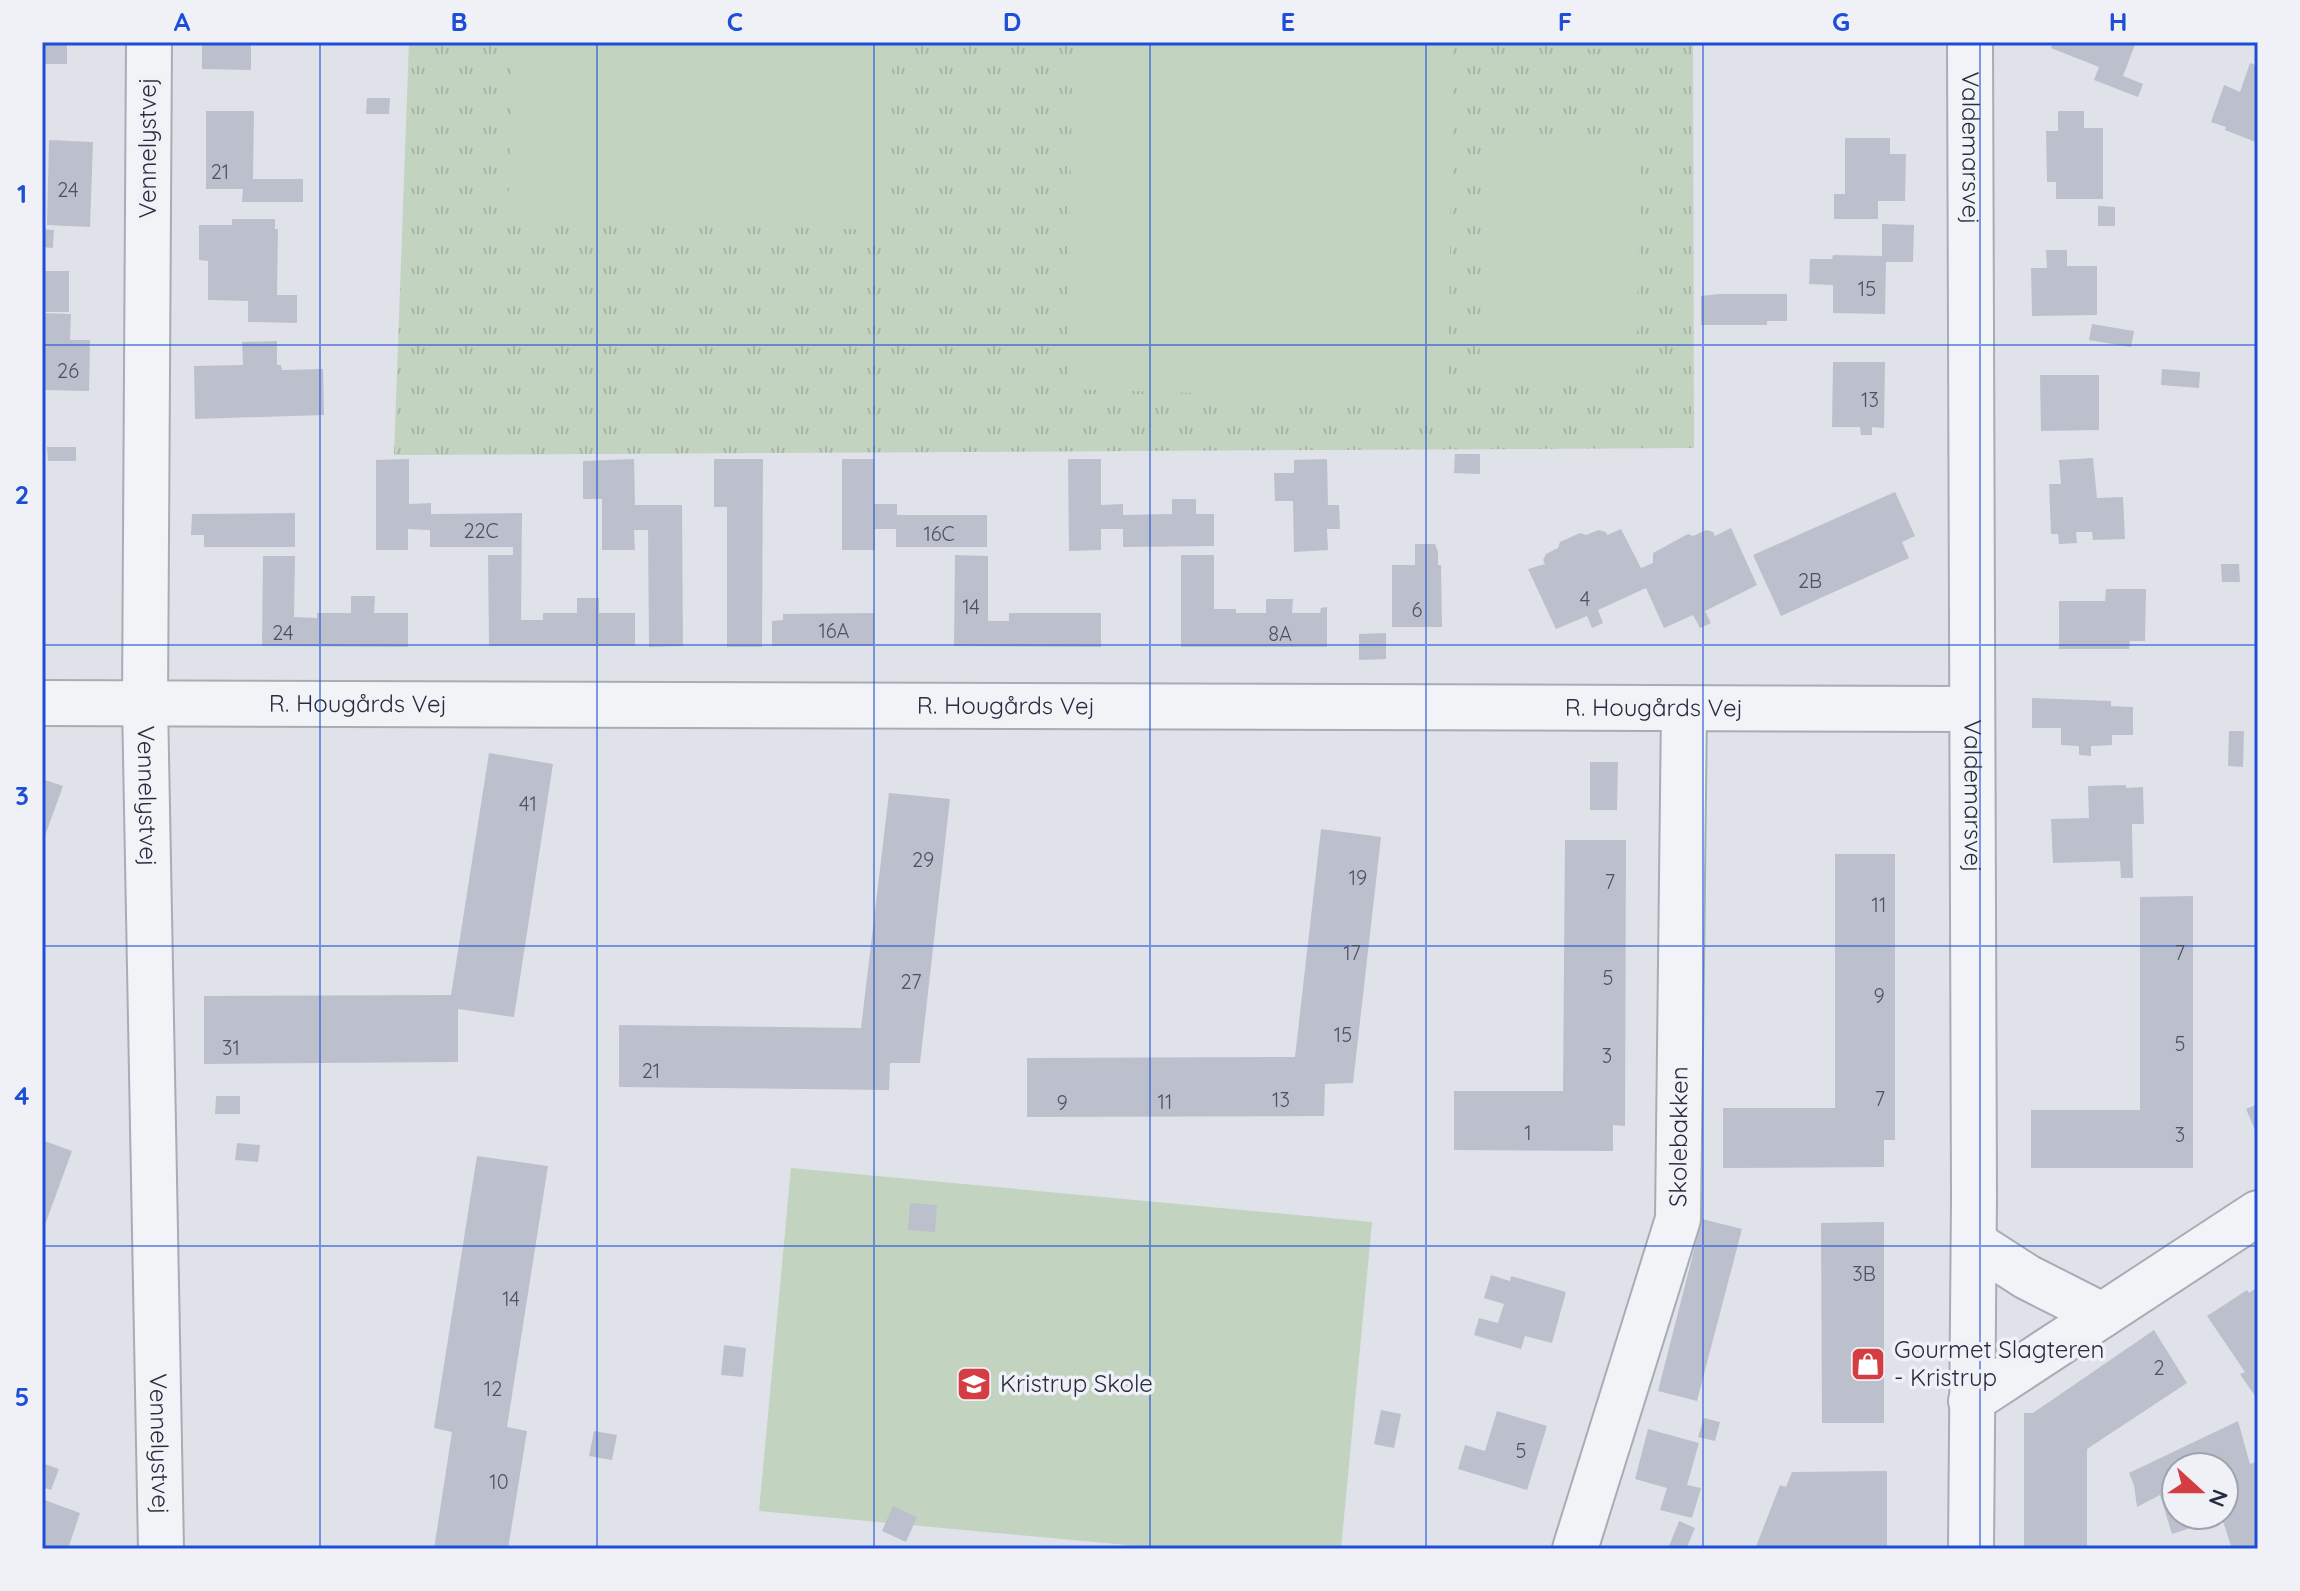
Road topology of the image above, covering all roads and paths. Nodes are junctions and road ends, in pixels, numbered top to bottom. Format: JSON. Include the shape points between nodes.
{"nodes":[{"id":1,"x":149,"y":42,"type":"edge"},
{"id":2,"x":1970,"y":42,"type":"edge"},
{"id":3,"x":42,"y":703,"type":"edge"},
{"id":4,"x":145,"y":703,"type":"junction"},
{"id":5,"x":1684,"y":709,"type":"junction"},
{"id":6,"x":1972,"y":709,"type":"junction"},
{"id":7,"x":2258,"y":1213,"type":"edge"},
{"id":8,"x":1974,"y":1243,"type":"junction"},
{"id":9,"x":2102,"y":1315,"type":"junction"},
{"id":10,"x":1971,"y":1401,"type":"junction"},
{"id":11,"x":161,"y":1549,"type":"edge"},
{"id":12,"x":1575,"y":1549,"type":"edge"},
{"id":13,"x":1971,"y":1549,"type":"edge"}],
"edges":[{"from":1,"to":4,"type":"street","name":"Vennelystvej"},
{"from":2,"to":6,"type":"street","name":"Valdemarsvej"},
{"from":3,"to":4,"type":"street","name":"R. Hougårds Vej"},
{"from":4,"to":5,"type":"street","name":"R. Hougårds Vej"},
{"from":4,"to":11,"type":"street","name":"Vennelystvej"},
{"from":5,"to":6,"type":"street","name":"R. Hougårds Vej"},
{"from":5,"to":12,"type":"street","name":"Skolebakken","via":[[1678,1219]]},
{"from":6,"to":8,"type":"street","name":"Valdemarsvej"},
{"from":7,"to":9,"type":"street"},
{"from":8,"to":9,"type":"street"},
{"from":8,"to":10,"type":"street","name":"Valdemarsvej"},
{"from":9,"to":10,"type":"street"},
{"from":10,"to":13,"type":"street","name":"Valdemarsvej"}]}
